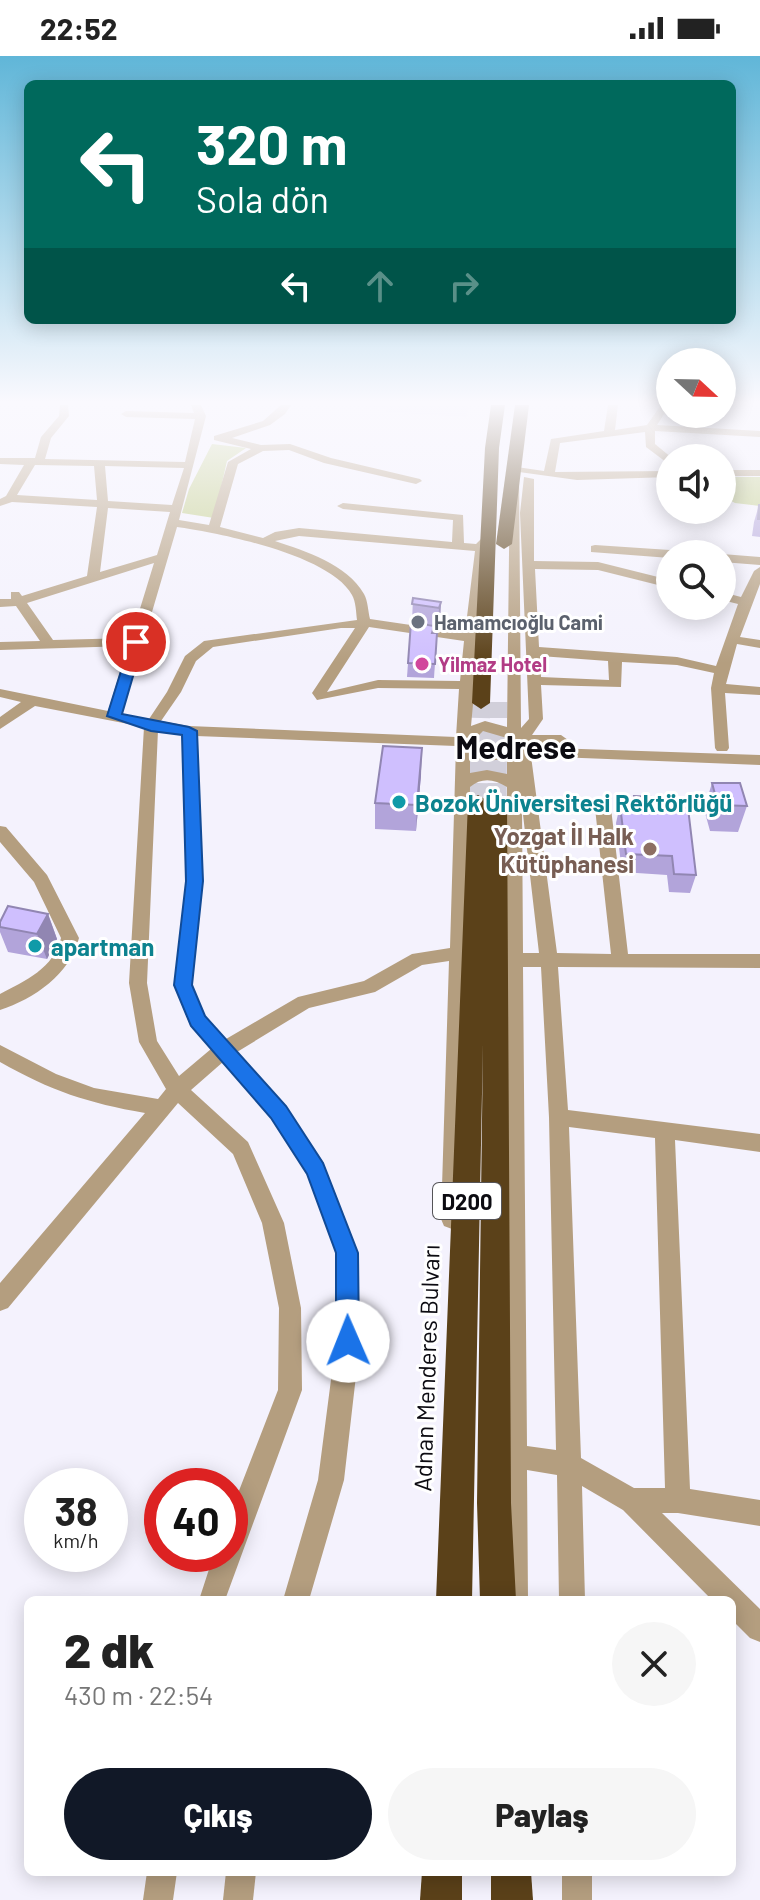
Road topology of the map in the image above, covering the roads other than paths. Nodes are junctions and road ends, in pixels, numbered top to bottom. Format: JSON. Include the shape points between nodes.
{"nodes":[{"id":1,"x":102,"y":491,"type":"edge"},
{"id":2,"x":182,"y":491,"type":"edge"},
{"id":3,"x":225,"y":491,"type":"edge"},
{"id":4,"x":487,"y":491,"type":"edge"},
{"id":5,"x":491,"y":491,"type":"edge"},
{"id":6,"x":515,"y":491,"type":"edge"},
{"id":7,"x":519,"y":491,"type":"edge"},
{"id":8,"x":5,"y":501,"type":"edge"},
{"id":9,"x":103,"y":504,"type":"junction"},
{"id":10,"x":343,"y":506,"type":"dead end"},
{"id":11,"x":177,"y":509,"type":"junction"},
{"id":12,"x":175,"y":523,"type":"junction"},
{"id":13,"x":214,"y":528,"type":"junction"},
{"id":14,"x":264,"y":542,"type":"junction"},
{"id":15,"x":458,"y":546,"type":"junction"},
{"id":16,"x":481,"y":548,"type":"junction"},
{"id":17,"x":595,"y":549,"type":"dead end"},
{"id":18,"x":656,"y":553,"type":"edge"},
{"id":19,"x":162,"y":557,"type":"junction"},
{"id":20,"x":736,"y":559,"type":"edge"},
{"id":21,"x":760,"y":561,"type":"edge"},
{"id":22,"x":528,"y":565,"type":"junction"},
{"id":23,"x":760,"y":571,"type":"edge"},
{"id":24,"x":93,"y":576,"type":"junction"},
{"id":25,"x":656,"y":580,"type":"edge"},
{"id":26,"x":0,"y":593,"type":"edge"},
{"id":27,"x":21,"y":600,"type":"junction"},
{"id":28,"x":736,"y":600,"type":"edge"},
{"id":29,"x":745,"y":602,"type":"junction"},
{"id":30,"x":0,"y":603,"type":"edge"},
{"id":31,"x":364,"y":624,"type":"junction"},
{"id":32,"x":471,"y":638,"type":"junction"},
{"id":33,"x":730,"y":639,"type":"junction"},
{"id":34,"x":136,"y":642,"type":"junction"},
{"id":35,"x":760,"y":644,"type":"edge"},
{"id":36,"x":49,"y":645,"type":"junction"},
{"id":37,"x":0,"y":646,"type":"edge"},
{"id":38,"x":532,"y":651,"type":"junction"},
{"id":39,"x":615,"y":657,"type":"junction"},
{"id":40,"x":721,"y":671,"type":"junction"},
{"id":41,"x":534,"y":681,"type":"junction"},
{"id":42,"x":718,"y":688,"type":"junction"},
{"id":43,"x":760,"y":691,"type":"edge"},
{"id":44,"x":0,"y":693,"type":"edge"},
{"id":45,"x":484,"y":700,"type":"junction"},
{"id":46,"x":32,"y":701,"type":"junction"},
{"id":47,"x":114,"y":716,"type":"junction"},
{"id":48,"x":0,"y":724,"type":"edge"},
{"id":49,"x":151,"y":726,"type":"junction"},
{"id":50,"x":189,"y":731,"type":"junction"},
{"id":51,"x":464,"y":742,"type":"junction"},
{"id":52,"x":518,"y":744,"type":"junction"},
{"id":53,"x":722,"y":748,"type":"junction"},
{"id":54,"x":760,"y":750,"type":"edge"},
{"id":55,"x":760,"y":760,"type":"edge"},
{"id":56,"x":488,"y":794,"type":"junction"},
{"id":57,"x":603,"y":808,"type":"dead end"},
{"id":58,"x":0,"y":831,"type":"edge"},
{"id":59,"x":458,"y":953,"type":"junction"},
{"id":60,"x":620,"y":959,"type":"junction"},
{"id":61,"x":515,"y":960,"type":"junction"},
{"id":62,"x":549,"y":960,"type":"junction"},
{"id":63,"x":760,"y":961,"type":"edge"},
{"id":64,"x":0,"y":1003,"type":"edge"},
{"id":65,"x":224,"y":1050,"type":"junction"},
{"id":66,"x":0,"y":1053,"type":"edge"},
{"id":67,"x":177,"y":1090,"type":"junction"},
{"id":68,"x":162,"y":1108,"type":"junction"},
{"id":69,"x":559,"y":1117,"type":"junction"},
{"id":70,"x":665,"y":1130,"type":"junction"},
{"id":71,"x":760,"y":1143,"type":"edge"},
{"id":72,"x":0,"y":1300,"type":"edge"},
{"id":73,"x":515,"y":1456,"type":"junction"},
{"id":74,"x":569,"y":1465,"type":"junction"},
{"id":75,"x":248,"y":1500,"type":"edge"},
{"id":76,"x":678,"y":1500,"type":"junction"},
{"id":77,"x":632,"y":1501,"type":"junction"},
{"id":78,"x":760,"y":1513,"type":"edge"},
{"id":79,"x":221,"y":1572,"type":"edge"},
{"id":80,"x":213,"y":1596,"type":"edge"},
{"id":81,"x":297,"y":1596,"type":"edge"},
{"id":82,"x":443,"y":1596,"type":"edge"},
{"id":83,"x":454,"y":1596,"type":"edge"},
{"id":84,"x":498,"y":1596,"type":"edge"},
{"id":85,"x":515,"y":1596,"type":"edge"},
{"id":86,"x":572,"y":1596,"type":"edge"},
{"id":87,"x":728,"y":1596,"type":"edge"},
{"id":88,"x":736,"y":1604,"type":"edge"},
{"id":89,"x":760,"y":1628,"type":"edge"},
{"id":90,"x":161,"y":1876,"type":"edge"},
{"id":91,"x":241,"y":1876,"type":"edge"},
{"id":92,"x":439,"y":1876,"type":"edge"},
{"id":93,"x":513,"y":1876,"type":"edge"},
{"id":94,"x":577,"y":1876,"type":"edge"},
{"id":95,"x":158,"y":1900,"type":"edge"},
{"id":96,"x":238,"y":1900,"type":"edge"},
{"id":97,"x":438,"y":1900,"type":"edge"},
{"id":98,"x":514,"y":1900,"type":"edge"},
{"id":99,"x":577,"y":1900,"type":"edge"}],
"edges":[{"from":1,"to":9,"type":"street"},
{"from":2,"to":11,"type":"street"},
{"from":3,"to":13,"type":"street"},
{"from":4,"to":16,"type":"street"},
{"from":5,"to":45,"type":"highway"},
{"from":6,"to":45,"type":"street"},
{"from":7,"to":22,"type":"street"},
{"from":8,"to":9,"type":"street"},
{"from":9,"to":11,"type":"street"},
{"from":9,"to":24,"type":"street"},
{"from":10,"to":15,"type":"street","via":[[459,517]]},
{"from":11,"to":12,"type":"street"},
{"from":12,"to":13,"type":"street"},
{"from":12,"to":19,"type":"street"},
{"from":13,"to":14,"type":"street"},
{"from":14,"to":15,"type":"street","via":[[299,532]]},
{"from":14,"to":31,"type":"street","via":[[339,575],[358,595]]},
{"from":15,"to":16,"type":"street"},
{"from":16,"to":32,"type":"street"},
{"from":17,"to":18,"type":"street"},
{"from":19,"to":24,"type":"street"},
{"from":19,"to":34,"type":"street"},
{"from":20,"to":21,"type":"street"},
{"from":22,"to":25,"type":"street","via":[[598,566]]},
{"from":22,"to":38,"type":"street"},
{"from":23,"to":29,"type":"street"},
{"from":24,"to":27,"type":"street"},
{"from":26,"to":27,"type":"street"},
{"from":27,"to":30,"type":"street"},
{"from":27,"to":36,"type":"street"},
{"from":28,"to":29,"type":"street"},
{"from":29,"to":33,"type":"street"},
{"from":31,"to":32,"type":"street"},
{"from":31,"to":45,"type":"street","via":[[319,693],[322,697],[378,684]]},
{"from":31,"to":49,"type":"street","via":[[209,644],[190,659]]},
{"from":32,"to":45,"type":"street"},
{"from":33,"to":35,"type":"street"},
{"from":33,"to":40,"type":"street"},
{"from":34,"to":36,"type":"street"},
{"from":34,"to":47,"type":"street"},
{"from":36,"to":37,"type":"street"},
{"from":38,"to":39,"type":"street"},
{"from":38,"to":41,"type":"street"},
{"from":39,"to":40,"type":"street","via":[[677,661]]},
{"from":39,"to":41,"type":"street","via":[[616,684]]},
{"from":40,"to":42,"type":"street"},
{"from":41,"to":52,"type":"street","via":[[536,719]]},
{"from":42,"to":43,"type":"street"},
{"from":42,"to":53,"type":"street"},
{"from":44,"to":46,"type":"street"},
{"from":45,"to":51,"type":"street"},
{"from":45,"to":52,"type":"street"},
{"from":46,"to":47,"type":"street"},
{"from":46,"to":48,"type":"street"},
{"from":47,"to":49,"type":"street"},
{"from":49,"to":50,"type":"street"},
{"from":49,"to":67,"type":"street","via":[[138,983],[148,1042]]},
{"from":50,"to":51,"type":"street"},
{"from":50,"to":65,"type":"street","via":[[195,881],[183,985],[197,1020]]},
{"from":51,"to":52,"type":"street","via":[[475,754],[494,759]]},
{"from":51,"to":52,"type":"street","via":[[483,727],[505,729]]},
{"from":51,"to":56,"type":"street"},
{"from":52,"to":53,"type":"street"},
{"from":52,"to":55,"type":"street"},
{"from":52,"to":56,"type":"street"},
{"from":52,"to":62,"type":"street"},
{"from":53,"to":54,"type":"street"},
{"from":56,"to":59,"type":"street"},
{"from":56,"to":61,"type":"street"},
{"from":56,"to":83,"type":"highway","name":"Adnan Menderes Bulvarı","number":"D200"},
{"from":56,"to":84,"type":"highway","number":"D200"},
{"from":57,"to":60,"type":"street"},
{"from":58,"to":64,"type":"street","via":[[41,879],[70,938],[44,979]]},
{"from":59,"to":65,"type":"street","via":[[418,959],[369,987],[304,1002]]},
{"from":59,"to":82,"type":"street"},
{"from":60,"to":62,"type":"street"},
{"from":60,"to":63,"type":"street"},
{"from":61,"to":62,"type":"street"},
{"from":61,"to":73,"type":"street"},
{"from":62,"to":69,"type":"street"},
{"from":65,"to":67,"type":"street"},
{"from":65,"to":81,"type":"street","via":[[278,1112],[316,1169],[347,1253],[348,1341],[331,1480]]},
{"from":66,"to":68,"type":"street","via":[[49,1080],[94,1096]]},
{"from":67,"to":68,"type":"street"},
{"from":67,"to":75,"type":"street","via":[[241,1148],[273,1223],[290,1308],[290,1390]]},
{"from":68,"to":72,"type":"street"},
{"from":69,"to":70,"type":"street"},
{"from":69,"to":74,"type":"street"},
{"from":70,"to":71,"type":"street"},
{"from":70,"to":76,"type":"street"},
{"from":73,"to":74,"type":"street"},
{"from":73,"to":85,"type":"street"},
{"from":74,"to":77,"type":"street"},
{"from":74,"to":86,"type":"street"},
{"from":76,"to":77,"type":"street"},
{"from":76,"to":78,"type":"street"},
{"from":77,"to":87,"type":"street"},
{"from":79,"to":80,"type":"street"},
{"from":88,"to":89,"type":"street"},
{"from":90,"to":95,"type":"street"},
{"from":91,"to":96,"type":"street"},
{"from":92,"to":97,"type":"highway"},
{"from":93,"to":98,"type":"highway"},
{"from":94,"to":99,"type":"street"}]}
